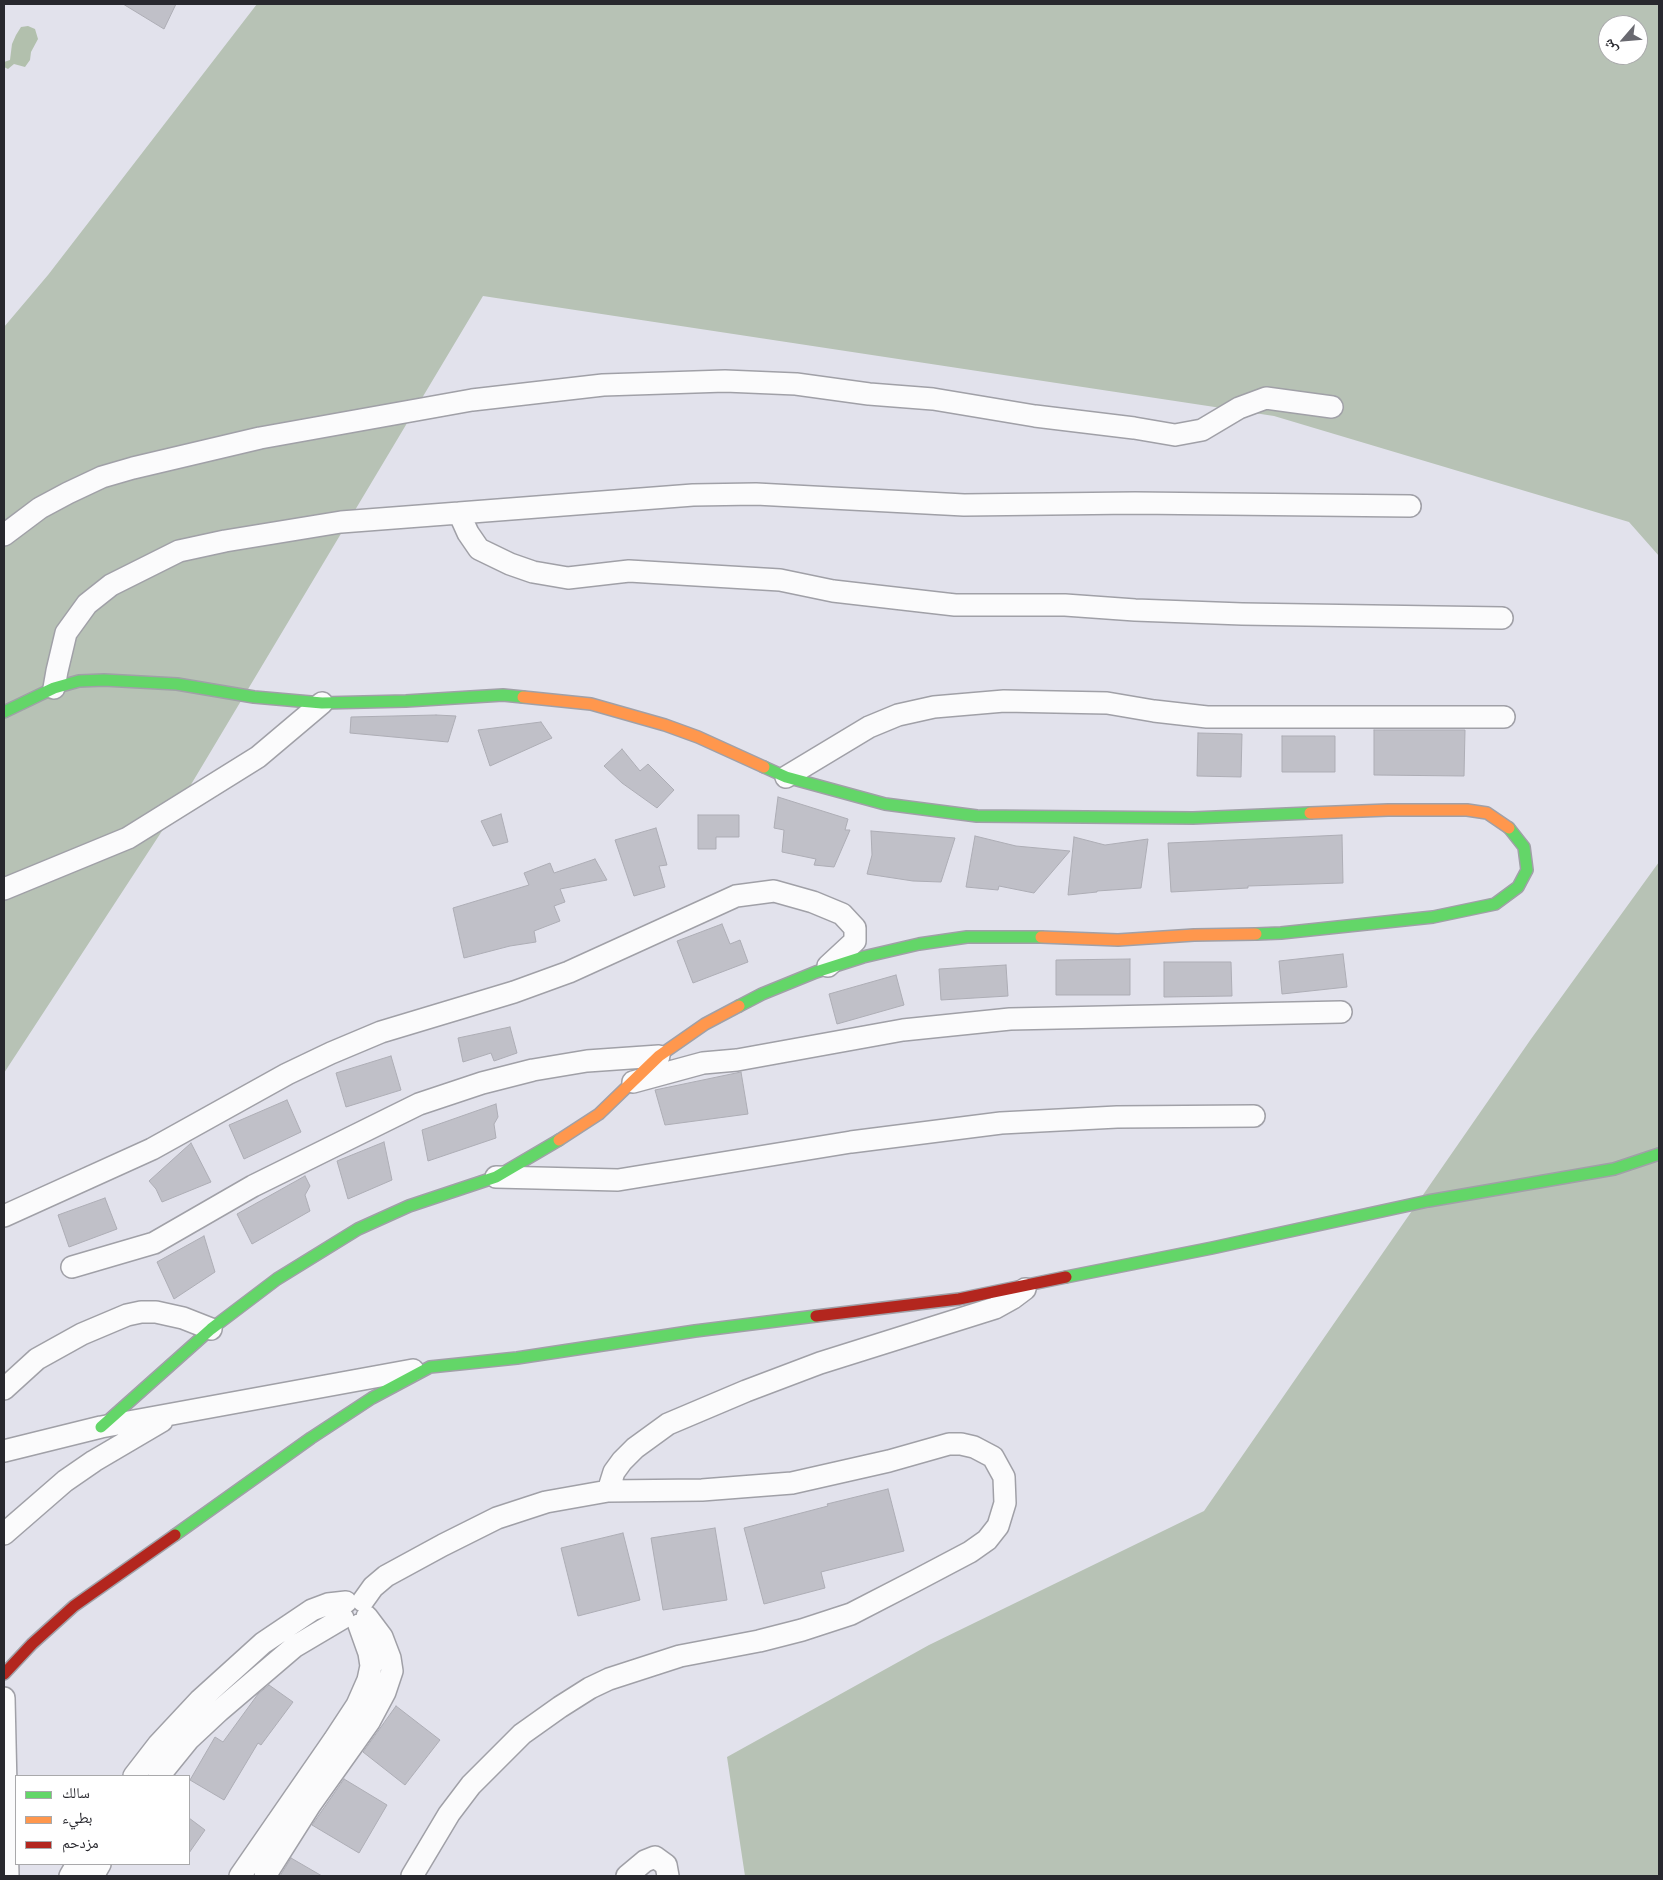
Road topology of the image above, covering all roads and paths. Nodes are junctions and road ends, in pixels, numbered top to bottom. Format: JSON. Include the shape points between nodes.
{"nodes":[{"id":1,"x":1332,"y":407,"type":"dead end"},
{"id":2,"x":1410,"y":506,"type":"dead end"},
{"id":3,"x":459,"y":512,"type":"junction"},
{"id":4,"x":4,"y":535,"type":"edge"},
{"id":5,"x":1502,"y":618,"type":"dead end"},
{"id":6,"x":54,"y":688,"type":"junction"},
{"id":7,"x":322,"y":704,"type":"junction"},
{"id":8,"x":4,"y":712,"type":"edge"},
{"id":9,"x":1504,"y":717,"type":"dead end"},
{"id":10,"x":786,"y":777,"type":"junction"},
{"id":11,"x":4,"y":889,"type":"edge"},
{"id":12,"x":823,"y":970,"type":"junction"},
{"id":13,"x":1341,"y":1012,"type":"dead end"},
{"id":14,"x":659,"y":1056,"type":"junction"},
{"id":15,"x":633,"y":1082,"type":"junction"},
{"id":16,"x":1254,"y":1116,"type":"dead end"},
{"id":17,"x":1659,"y":1154,"type":"edge"},
{"id":18,"x":496,"y":1177,"type":"junction"},
{"id":19,"x":4,"y":1216,"type":"edge"},
{"id":20,"x":72,"y":1267,"type":"dead end"},
{"id":21,"x":1029,"y":1285,"type":"junction"},
{"id":22,"x":211,"y":1329,"type":"junction"},
{"id":23,"x":430,"y":1367,"type":"junction"},
{"id":24,"x":4,"y":1390,"type":"edge"},
{"id":25,"x":173,"y":1414,"type":"junction"},
{"id":26,"x":101,"y":1427,"type":"junction"},
{"id":27,"x":4,"y":1451,"type":"edge"},
{"id":28,"x":608,"y":1490,"type":"junction"},
{"id":29,"x":4,"y":1534,"type":"edge"},
{"id":30,"x":356,"y":1613,"type":"junction"},
{"id":31,"x":262,"y":1644,"type":"junction"},
{"id":32,"x":276,"y":1663,"type":"junction"},
{"id":33,"x":4,"y":1674,"type":"edge"},
{"id":34,"x":4,"y":1698,"type":"edge"},
{"id":35,"x":158,"y":1767,"type":"edge"},
{"id":36,"x":137,"y":1775,"type":"edge"},
{"id":37,"x":278,"y":1838,"type":"junction"},
{"id":38,"x":76,"y":1865,"type":"edge"},
{"id":39,"x":99,"y":1865,"type":"edge"},
{"id":40,"x":8,"y":1876,"type":"edge"},
{"id":41,"x":70,"y":1876,"type":"edge"},
{"id":42,"x":92,"y":1876,"type":"edge"},
{"id":43,"x":240,"y":1876,"type":"edge"},
{"id":44,"x":264,"y":1876,"type":"edge"},
{"id":45,"x":412,"y":1876,"type":"edge"},
{"id":46,"x":628,"y":1876,"type":"edge"},
{"id":47,"x":668,"y":1876,"type":"edge"}],
"edges":[{"from":1,"to":4,"type":"street","via":[[1266,398],[1239,408],[1202,430],[1175,435],[933,399],[796,384],[725,381],[603,385],[472,400],[260,438],[133,468],[102,477],[68,493],[40,508]]},
{"from":2,"to":3,"type":"street","via":[[964,505],[756,494],[693,495]]},
{"from":3,"to":5,"type":"street","via":[[468,533],[480,549],[533,572],[568,578],[629,571],[780,580],[833,591],[955,605],[1065,605],[1232,614]]},
{"from":3,"to":6,"type":"street","via":[[341,522],[179,551],[111,584],[87,604],[66,633]]},
{"from":6,"to":7,"type":"street","via":[[79,681],[142,681]]},
{"from":6,"to":8,"type":"street"},
{"from":7,"to":10,"type":"street","via":[[503,695],[592,704],[698,737]]},
{"from":7,"to":11,"type":"street","via":[[258,757],[128,838]]},
{"from":9,"to":10,"type":"street","via":[[1207,717],[1107,704],[1004,701],[934,707],[898,715],[870,727]]},
{"from":10,"to":12,"type":"street","via":[[885,804],[978,816],[1193,818],[1467,810],[1487,813],[1507,825],[1524,847],[1527,870],[1518,887],[1495,904],[1433,917],[1281,933],[1118,940],[967,937],[910,946]]},
{"from":12,"to":14,"type":"street","via":[[762,994],[705,1024]]},
{"from":12,"to":19,"type":"street","via":[[855,942],[855,928],[842,914],[774,891],[736,896],[569,972],[381,1032],[331,1053],[152,1149]]},
{"from":13,"to":15,"type":"street","via":[[1010,1019],[902,1030],[737,1060],[703,1063]]},
{"from":14,"to":15,"type":"street"},
{"from":14,"to":20,"type":"street","via":[[586,1061],[533,1070],[419,1104],[253,1186],[154,1243]]},
{"from":15,"to":18,"type":"street","via":[[599,1114]]},
{"from":16,"to":18,"type":"street","via":[[1117,1117],[1001,1123],[851,1142],[618,1180]]},
{"from":17,"to":21,"type":"street","via":[[1614,1168],[1428,1201]]},
{"from":18,"to":22,"type":"street","via":[[409,1206],[358,1229],[277,1279]]},
{"from":21,"to":23,"type":"street","via":[[959,1299]]},
{"from":21,"to":28,"type":"street","via":[[995,1308],[820,1363],[668,1424],[622,1461]]},
{"from":22,"to":24,"type":"street","via":[[156,1312],[127,1315],[82,1334],[37,1359]]},
{"from":22,"to":26,"type":"street"},
{"from":23,"to":25,"type":"street"},
{"from":23,"to":33,"type":"street","via":[[372,1398],[312,1438],[74,1606]]},
{"from":25,"to":26,"type":"street"},
{"from":25,"to":29,"type":"street","via":[[65,1481]]},
{"from":26,"to":27,"type":"street"},
{"from":28,"to":30,"type":"street","via":[[546,1502],[497,1518],[386,1576],[373,1587]]},
{"from":28,"to":45,"type":"street","via":[[702,1490],[792,1483],[889,1462],[949,1444],[961,1444],[993,1458],[1004,1477],[1005,1503],[998,1526],[987,1540],[851,1614],[759,1641],[648,1665],[590,1688],[522,1734],[471,1785],[449,1814]]},
{"from":30,"to":31,"type":"street","via":[[328,1604],[312,1610]]},
{"from":30,"to":32,"type":"street","via":[[311,1636]]},
{"from":30,"to":37,"type":"street","via":[[382,1637],[390,1658],[392,1671],[385,1692],[369,1722]]},
{"from":31,"to":32,"type":"street"},
{"from":31,"to":35,"type":"street","via":[[200,1700],[163,1740]]},
{"from":32,"to":35,"type":"street"},
{"from":34,"to":40,"type":"street"},
{"from":35,"to":36,"type":"street"},
{"from":37,"to":43,"type":"street"},
{"from":37,"to":44,"type":"street"},
{"from":38,"to":41,"type":"street"},
{"from":39,"to":42,"type":"street"},
{"from":46,"to":47,"type":"street","via":[[655,1857],[666,1865]]}]}
